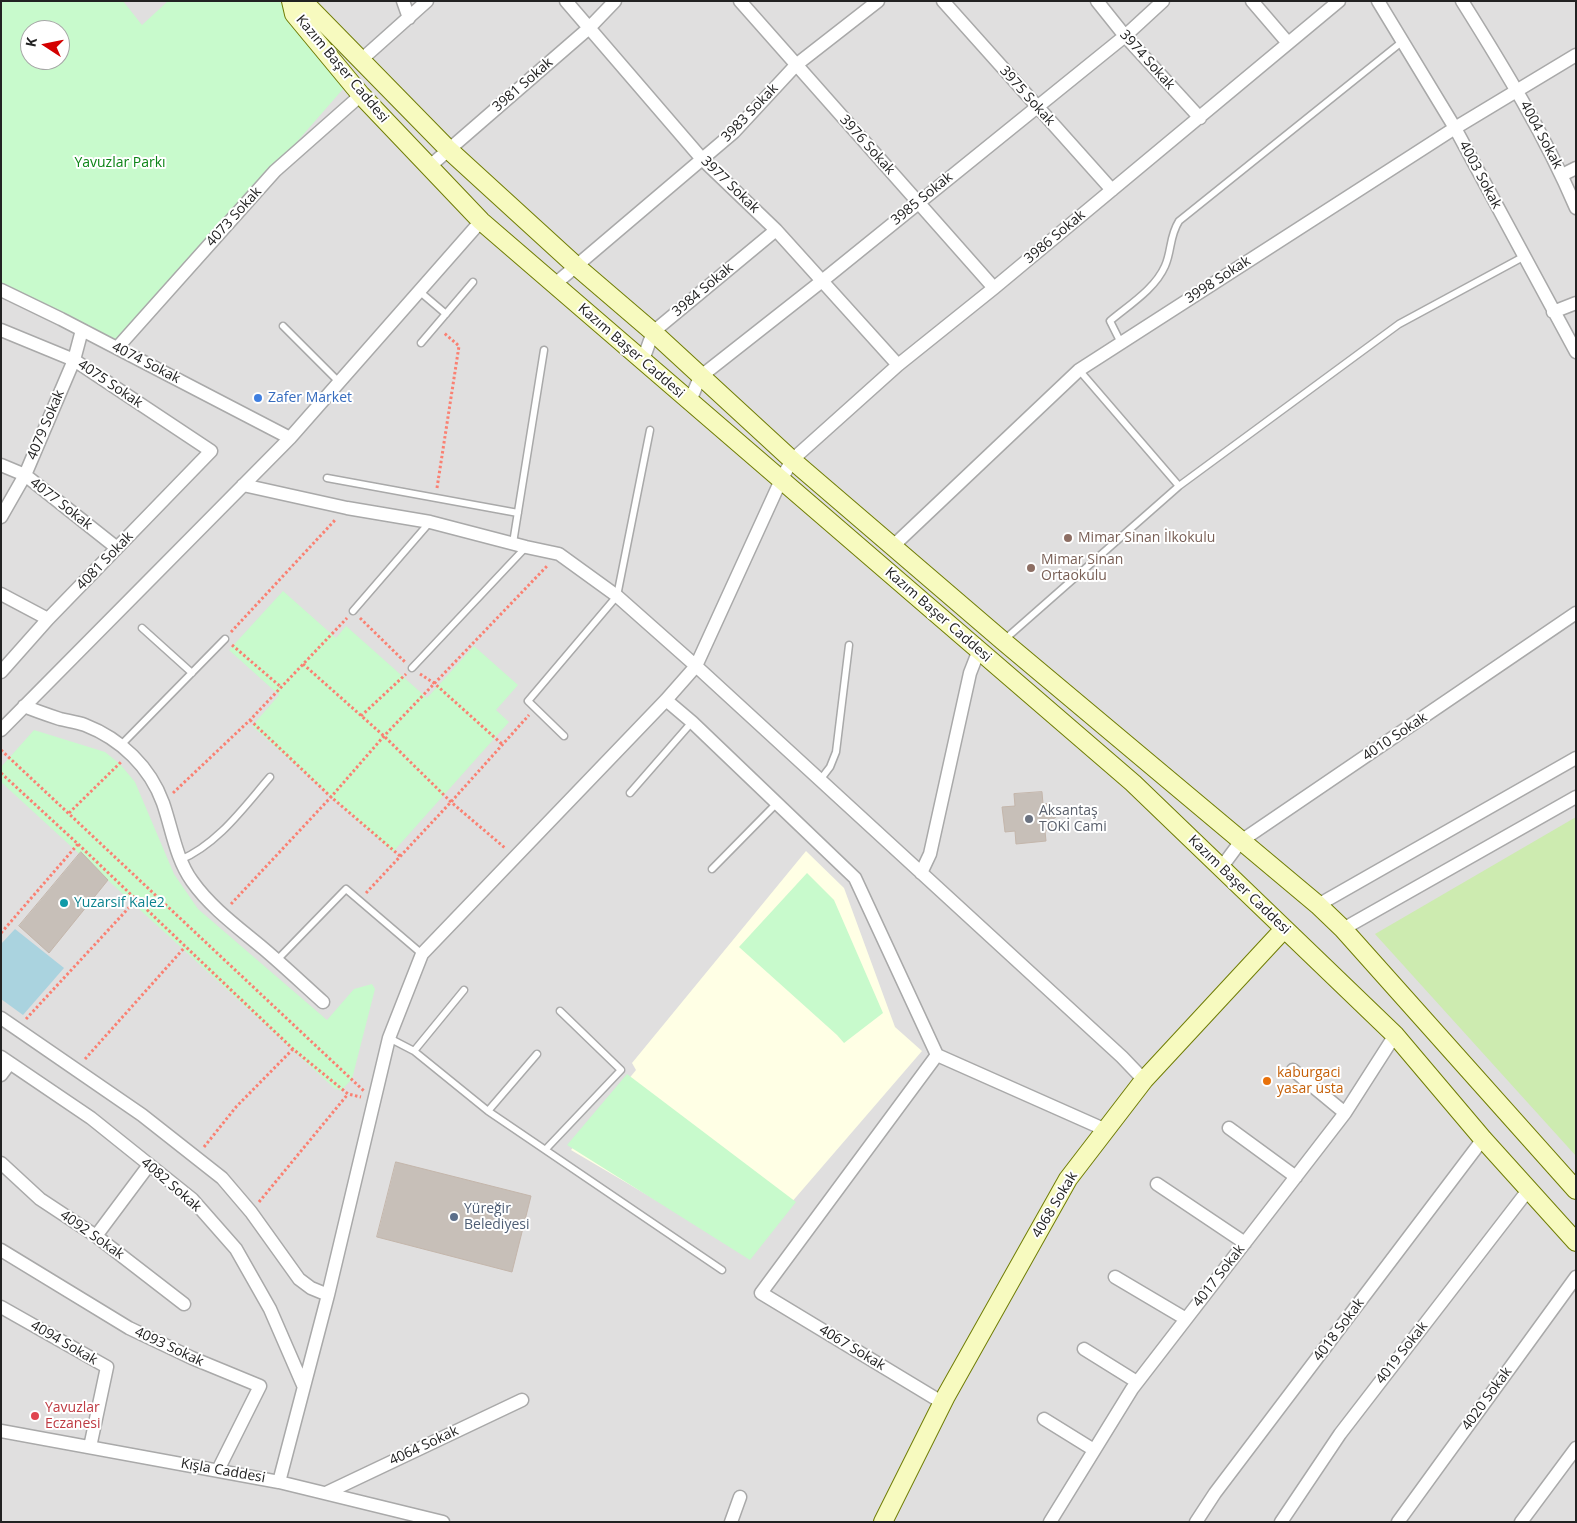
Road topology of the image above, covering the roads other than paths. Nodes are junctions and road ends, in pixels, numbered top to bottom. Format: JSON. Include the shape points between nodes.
{"nodes":[{"id":1,"x":291,"y":1,"type":"edge"},
{"id":2,"x":303,"y":1,"type":"edge"},
{"id":3,"x":402,"y":1,"type":"edge"},
{"id":4,"x":427,"y":1,"type":"edge"},
{"id":5,"x":566,"y":1,"type":"edge"},
{"id":6,"x":615,"y":1,"type":"edge"},
{"id":7,"x":740,"y":1,"type":"edge"},
{"id":8,"x":878,"y":1,"type":"edge"},
{"id":9,"x":943,"y":1,"type":"edge"},
{"id":10,"x":1097,"y":1,"type":"edge"},
{"id":11,"x":1163,"y":1,"type":"edge"},
{"id":12,"x":1252,"y":1,"type":"edge"},
{"id":13,"x":1338,"y":1,"type":"edge"},
{"id":14,"x":1378,"y":1,"type":"edge"},
{"id":15,"x":1462,"y":1,"type":"edge"},
{"id":16,"x":408,"y":18,"type":"junction"},
{"id":17,"x":589,"y":28,"type":"junction"},
{"id":18,"x":1125,"y":36,"type":"junction"},
{"id":19,"x":1403,"y":41,"type":"junction"},
{"id":20,"x":1288,"y":43,"type":"junction"},
{"id":21,"x":1576,"y":55,"type":"edge"},
{"id":22,"x":361,"y":60,"type":"junction"},
{"id":23,"x":796,"y":65,"type":"junction"},
{"id":24,"x":1517,"y":90,"type":"junction"},
{"id":25,"x":362,"y":95,"type":"junction"},
{"id":26,"x":1036,"y":107,"type":"junction"},
{"id":27,"x":1200,"y":118,"type":"junction"},
{"id":28,"x":1455,"y":128,"type":"junction"},
{"id":29,"x":449,"y":150,"type":"junction"},
{"id":30,"x":702,"y":159,"type":"junction"},
{"id":31,"x":430,"y":166,"type":"junction"},
{"id":32,"x":1576,"y":168,"type":"edge"},
{"id":33,"x":1562,"y":175,"type":"junction"},
{"id":34,"x":1112,"y":190,"type":"junction"},
{"id":35,"x":918,"y":202,"type":"junction"},
{"id":36,"x":1576,"y":208,"type":"edge"},
{"id":37,"x":481,"y":221,"type":"junction"},
{"id":38,"x":776,"y":230,"type":"junction"},
{"id":39,"x":1523,"y":257,"type":"junction"},
{"id":40,"x":576,"y":266,"type":"junction"},
{"id":41,"x":822,"y":281,"type":"junction"},
{"id":42,"x":473,"y":282,"type":"dead end"},
{"id":43,"x":555,"y":284,"type":"junction"},
{"id":44,"x":994,"y":288,"type":"junction"},
{"id":45,"x":1,"y":290,"type":"edge"},
{"id":46,"x":419,"y":291,"type":"junction"},
{"id":47,"x":1576,"y":303,"type":"edge"},
{"id":48,"x":1553,"y":312,"type":"junction"},
{"id":49,"x":446,"y":314,"type":"junction"},
{"id":50,"x":283,"y":326,"type":"dead end"},
{"id":51,"x":1,"y":330,"type":"edge"},
{"id":52,"x":82,"y":330,"type":"junction"},
{"id":53,"x":653,"y":332,"type":"junction"},
{"id":54,"x":422,"y":343,"type":"dead end"},
{"id":55,"x":1121,"y":343,"type":"junction"},
{"id":56,"x":117,"y":348,"type":"junction"},
{"id":57,"x":544,"y":350,"type":"dead end"},
{"id":58,"x":1576,"y":352,"type":"edge"},
{"id":59,"x":74,"y":360,"type":"junction"},
{"id":60,"x":642,"y":360,"type":"junction"},
{"id":61,"x":898,"y":365,"type":"junction"},
{"id":62,"x":1079,"y":370,"type":"junction"},
{"id":63,"x":700,"y":376,"type":"junction"},
{"id":64,"x":339,"y":382,"type":"junction"},
{"id":65,"x":690,"y":401,"type":"junction"},
{"id":66,"x":650,"y":430,"type":"dead end"},
{"id":67,"x":290,"y":438,"type":"junction"},
{"id":68,"x":211,"y":451,"type":"joint"},
{"id":69,"x":792,"y":460,"type":"junction"},
{"id":70,"x":1,"y":465,"type":"edge"},
{"id":71,"x":25,"y":475,"type":"junction"},
{"id":72,"x":327,"y":478,"type":"dead end"},
{"id":73,"x":781,"y":480,"type":"junction"},
{"id":74,"x":243,"y":485,"type":"junction"},
{"id":75,"x":1179,"y":486,"type":"junction"},
{"id":76,"x":518,"y":514,"type":"junction"},
{"id":77,"x":1,"y":517,"type":"edge"},
{"id":78,"x":430,"y":522,"type":"junction"},
{"id":79,"x":513,"y":544,"type":"junction"},
{"id":80,"x":526,"y":547,"type":"junction"},
{"id":81,"x":892,"y":547,"type":"junction"},
{"id":82,"x":117,"y":548,"type":"junction"},
{"id":83,"x":1,"y":594,"type":"edge"},
{"id":84,"x":616,"y":596,"type":"junction"},
{"id":85,"x":353,"y":611,"type":"road end"},
{"id":86,"x":1576,"y":613,"type":"edge"},
{"id":87,"x":48,"y":619,"type":"junction"},
{"id":88,"x":142,"y":628,"type":"dead end"},
{"id":89,"x":225,"y":639,"type":"road end"},
{"id":90,"x":1003,"y":641,"type":"junction"},
{"id":91,"x":849,"y":645,"type":"dead end"},
{"id":92,"x":979,"y":650,"type":"junction"},
{"id":93,"x":696,"y":666,"type":"junction"},
{"id":94,"x":412,"y":668,"type":"road end"},
{"id":95,"x":1,"y":672,"type":"edge"},
{"id":96,"x":192,"y":673,"type":"junction"},
{"id":97,"x":666,"y":700,"type":"junction"},
{"id":98,"x":24,"y":706,"type":"junction"},
{"id":99,"x":692,"y":722,"type":"junction"},
{"id":100,"x":1,"y":730,"type":"edge"},
{"id":101,"x":564,"y":736,"type":"dead end"},
{"id":102,"x":126,"y":749,"type":"junction"},
{"id":103,"x":1576,"y":758,"type":"edge"},
{"id":104,"x":270,"y":777,"type":"dead end"},
{"id":105,"x":820,"y":780,"type":"junction"},
{"id":106,"x":630,"y":793,"type":"dead end"},
{"id":107,"x":1576,"y":797,"type":"edge"},
{"id":108,"x":777,"y":803,"type":"junction"},
{"id":109,"x":1241,"y":842,"type":"junction"},
{"id":110,"x":180,"y":860,"type":"junction"},
{"id":111,"x":1221,"y":868,"type":"junction"},
{"id":112,"x":712,"y":869,"type":"dead end"},
{"id":113,"x":921,"y":873,"type":"junction"},
{"id":114,"x":1318,"y":905,"type":"junction"},
{"id":115,"x":1284,"y":929,"type":"junction"},
{"id":116,"x":1343,"y":929,"type":"junction"},
{"id":117,"x":422,"y":954,"type":"junction"},
{"id":118,"x":277,"y":960,"type":"junction"},
{"id":119,"x":464,"y":990,"type":"dead end"},
{"id":120,"x":323,"y":1002,"type":"dead end"},
{"id":121,"x":560,"y":1011,"type":"dead end"},
{"id":122,"x":1,"y":1018,"type":"edge"},
{"id":123,"x":1395,"y":1035,"type":"junction"},
{"id":124,"x":389,"y":1038,"type":"junction"},
{"id":125,"x":414,"y":1051,"type":"junction"},
{"id":126,"x":536,"y":1054,"type":"dead end"},
{"id":127,"x":937,"y":1054,"type":"junction"},
{"id":128,"x":6,"y":1060,"type":"edge"},
{"id":129,"x":1293,"y":1070,"type":"dead end"},
{"id":130,"x":1,"y":1075,"type":"edge"},
{"id":131,"x":1144,"y":1080,"type":"junction"},
{"id":132,"x":488,"y":1111,"type":"junction"},
{"id":133,"x":1345,"y":1113,"type":"junction"},
{"id":134,"x":1228,"y":1128,"type":"dead end"},
{"id":135,"x":1106,"y":1130,"type":"junction"},
{"id":136,"x":1483,"y":1139,"type":"junction"},
{"id":137,"x":546,"y":1149,"type":"junction"},
{"id":138,"x":1,"y":1163,"type":"edge"},
{"id":139,"x":150,"y":1165,"type":"junction"},
{"id":140,"x":1296,"y":1177,"type":"junction"},
{"id":141,"x":1157,"y":1184,"type":"dead end"},
{"id":142,"x":1529,"y":1189,"type":"junction"},
{"id":143,"x":1576,"y":1190,"type":"edge"},
{"id":144,"x":96,"y":1236,"type":"junction"},
{"id":145,"x":1245,"y":1242,"type":"junction"},
{"id":146,"x":1576,"y":1242,"type":"edge"},
{"id":147,"x":1,"y":1250,"type":"edge"},
{"id":148,"x":722,"y":1270,"type":"dead end"},
{"id":149,"x":1115,"y":1277,"type":"dead end"},
{"id":150,"x":1576,"y":1277,"type":"edge"},
{"id":151,"x":328,"y":1294,"type":"junction"},
{"id":152,"x":184,"y":1304,"type":"dead end"},
{"id":153,"x":1,"y":1308,"type":"edge"},
{"id":154,"x":1186,"y":1319,"type":"junction"},
{"id":155,"x":1084,"y":1349,"type":"dead end"},
{"id":156,"x":1137,"y":1382,"type":"junction"},
{"id":157,"x":303,"y":1385,"type":"junction"},
{"id":158,"x":522,"y":1400,"type":"dead end"},
{"id":159,"x":943,"y":1403,"type":"junction"},
{"id":160,"x":1044,"y":1418,"type":"dead end"},
{"id":161,"x":1,"y":1431,"type":"edge"},
{"id":162,"x":90,"y":1447,"type":"junction"},
{"id":163,"x":1576,"y":1448,"type":"edge"},
{"id":164,"x":1094,"y":1450,"type":"junction"},
{"id":165,"x":218,"y":1470,"type":"junction"},
{"id":166,"x":279,"y":1482,"type":"junction"},
{"id":167,"x":326,"y":1493,"type":"junction"},
{"id":168,"x":740,"y":1497,"type":"dead end"},
{"id":169,"x":443,"y":1522,"type":"edge"},
{"id":170,"x":731,"y":1522,"type":"edge"},
{"id":171,"x":883,"y":1522,"type":"edge"},
{"id":172,"x":1050,"y":1522,"type":"edge"},
{"id":173,"x":1196,"y":1522,"type":"edge"},
{"id":174,"x":1280,"y":1522,"type":"edge"},
{"id":175,"x":1398,"y":1522,"type":"edge"},
{"id":176,"x":1521,"y":1522,"type":"edge"}],
"edges":[{"from":1,"to":25,"type":"main road","name":"Kazım Başer Caddesi","via":[[294,14]]},
{"from":2,"to":22,"type":"main road","name":"Kazım Başer Caddesi"},
{"from":3,"to":16,"type":"street"},
{"from":4,"to":16,"type":"street"},
{"from":5,"to":17,"type":"street","name":"3977 Sokak"},
{"from":6,"to":17,"type":"street","name":"3981 Sokak"},
{"from":7,"to":23,"type":"street","name":"3976 Sokak"},
{"from":8,"to":23,"type":"street","name":"3983 Sokak"},
{"from":9,"to":26,"type":"street","name":"3975 Sokak"},
{"from":10,"to":18,"type":"street","name":"3974 Sokak"},
{"from":11,"to":18,"type":"street","name":"3985 Sokak"},
{"from":12,"to":20,"type":"street"},
{"from":13,"to":20,"type":"street","name":"3986 Sokak"},
{"from":14,"to":19,"type":"street","name":"4003 Sokak"},
{"from":15,"to":24,"type":"street","name":"4004 Sokak"},
{"from":16,"to":22,"type":"street"},
{"from":17,"to":29,"type":"street","name":"3981 Sokak"},
{"from":17,"to":30,"type":"street","name":"3977 Sokak"},
{"from":18,"to":26,"type":"street","name":"3985 Sokak"},
{"from":18,"to":27,"type":"street","name":"3974 Sokak"},
{"from":19,"to":28,"type":"street","name":"4003 Sokak"},
{"from":19,"to":55,"type":"lane","via":[[1179,222],[1160,274],[1149,288],[1110,321]]},
{"from":20,"to":27,"type":"street","name":"3986 Sokak"},
{"from":21,"to":24,"type":"street","name":"3998 Sokak"},
{"from":22,"to":29,"type":"main road","name":"Kazım Başer Caddesi"},
{"from":23,"to":30,"type":"street","name":"3983 Sokak","via":[[734,132]]},
{"from":23,"to":35,"type":"street","name":"3976 Sokak"},
{"from":24,"to":28,"type":"street","name":"3998 Sokak"},
{"from":24,"to":33,"type":"street","name":"4004 Sokak"},
{"from":25,"to":31,"type":"main road","name":"Kazım Başer Caddesi"},
{"from":25,"to":56,"type":"street","name":"4073 Sokak","via":[[275,171]]},
{"from":26,"to":34,"type":"street","name":"3975 Sokak"},
{"from":26,"to":35,"type":"street","name":"3985 Sokak"},
{"from":27,"to":34,"type":"street","name":"3986 Sokak"},
{"from":28,"to":39,"type":"street","name":"4003 Sokak"},
{"from":28,"to":55,"type":"street","name":"3998 Sokak"},
{"from":29,"to":31,"type":"street","name":"3981 Sokak"},
{"from":29,"to":40,"type":"main road","name":"Kazım Başer Caddesi"},
{"from":30,"to":38,"type":"street","name":"3977 Sokak"},
{"from":30,"to":40,"type":"street","name":"3983 Sokak"},
{"from":31,"to":37,"type":"main road","name":"Kazım Başer Caddesi"},
{"from":32,"to":33,"type":"street"},
{"from":33,"to":36,"type":"street","name":"4004 Sokak"},
{"from":34,"to":44,"type":"street","name":"3986 Sokak"},
{"from":35,"to":41,"type":"street","name":"3985 Sokak"},
{"from":35,"to":44,"type":"street","name":"3976 Sokak"},
{"from":37,"to":43,"type":"main road","name":"Kazım Başer Caddesi"},
{"from":37,"to":46,"type":"street"},
{"from":38,"to":41,"type":"street","name":"3977 Sokak"},
{"from":38,"to":53,"type":"street","name":"3984 Sokak"},
{"from":39,"to":48,"type":"street","name":"4003 Sokak"},
{"from":39,"to":75,"type":"lane","via":[[1399,324]]},
{"from":40,"to":43,"type":"street","name":"3983 Sokak"},
{"from":40,"to":53,"type":"main road","name":"Kazım Başer Caddesi"},
{"from":41,"to":61,"type":"street","name":"3977 Sokak"},
{"from":41,"to":63,"type":"street","name":"3985 Sokak"},
{"from":42,"to":49,"type":"lane"},
{"from":43,"to":60,"type":"main road","name":"Kazım Başer Caddesi"},
{"from":44,"to":61,"type":"street","name":"3986 Sokak"},
{"from":45,"to":52,"type":"street","name":"4074 Sokak"},
{"from":46,"to":49,"type":"lane"},
{"from":46,"to":64,"type":"street"},
{"from":47,"to":48,"type":"street"},
{"from":48,"to":58,"type":"street","name":"4003 Sokak"},
{"from":49,"to":54,"type":"lane"},
{"from":50,"to":64,"type":"lane"},
{"from":51,"to":59,"type":"street","name":"4075 Sokak"},
{"from":52,"to":56,"type":"street","name":"4074 Sokak"},
{"from":52,"to":59,"type":"street","name":"4079 Sokak"},
{"from":53,"to":60,"type":"street","name":"3984 Sokak"},
{"from":53,"to":63,"type":"main road","name":"Kazım Başer Caddesi"},
{"from":55,"to":62,"type":"street","name":"3998 Sokak"},
{"from":56,"to":67,"type":"street","name":"4074 Sokak"},
{"from":57,"to":76,"type":"lane"},
{"from":59,"to":68,"type":"street","name":"4075 Sokak"},
{"from":59,"to":71,"type":"street","name":"4079 Sokak"},
{"from":60,"to":65,"type":"main road","name":"Kazım Başer Caddesi"},
{"from":61,"to":69,"type":"street","name":"3986 Sokak"},
{"from":62,"to":75,"type":"lane"},
{"from":62,"to":81,"type":"street","name":"3998 Sokak"},
{"from":63,"to":65,"type":"street"},
{"from":63,"to":69,"type":"main road","name":"Kazım Başer Caddesi"},
{"from":64,"to":67,"type":"street"},
{"from":65,"to":73,"type":"main road","name":"Kazım Başer Caddesi"},
{"from":66,"to":84,"type":"lane"},
{"from":67,"to":74,"type":"street"},
{"from":68,"to":82,"type":"street","name":"4081 Sokak"},
{"from":69,"to":73,"type":"street","name":"3986 Sokak"},
{"from":69,"to":81,"type":"main road","name":"Kazım Başer Caddesi"},
{"from":70,"to":71,"type":"street","name":"4077 Sokak"},
{"from":71,"to":77,"type":"street","name":"4079 Sokak"},
{"from":71,"to":82,"type":"street","name":"4077 Sokak"},
{"from":72,"to":76,"type":"lane"},
{"from":73,"to":92,"type":"main road","name":"Kazım Başer Caddesi"},
{"from":73,"to":93,"type":"street","name":"3986 Sokak"},
{"from":74,"to":78,"type":"street"},
{"from":74,"to":98,"type":"street"},
{"from":75,"to":90,"type":"lane"},
{"from":76,"to":79,"type":"lane"},
{"from":78,"to":79,"type":"street"},
{"from":78,"to":85,"type":"lane"},
{"from":79,"to":80,"type":"street"},
{"from":80,"to":84,"type":"street","via":[[559,554]]},
{"from":80,"to":94,"type":"lane"},
{"from":81,"to":90,"type":"main road","name":"Kazım Başer Caddesi"},
{"from":82,"to":87,"type":"street","name":"4081 Sokak"},
{"from":83,"to":87,"type":"street"},
{"from":84,"to":93,"type":"street"},
{"from":84,"to":101,"type":"lane","via":[[528,701]]},
{"from":86,"to":109,"type":"street","name":"4010 Sokak"},
{"from":87,"to":95,"type":"street","name":"4081 Sokak"},
{"from":88,"to":96,"type":"lane"},
{"from":89,"to":96,"type":"lane"},
{"from":90,"to":109,"type":"main road","name":"Kazım Başer Caddesi"},
{"from":91,"to":105,"type":"lane","via":[[836,752]]},
{"from":92,"to":111,"type":"main road","name":"Kazım Başer Caddesi","via":[[1133,783]]},
{"from":92,"to":113,"type":"street","via":[[970,673],[930,854]]},
{"from":93,"to":97,"type":"street","name":"3986 Sokak"},
{"from":93,"to":105,"type":"street"},
{"from":96,"to":102,"type":"lane"},
{"from":97,"to":99,"type":"street"},
{"from":97,"to":117,"type":"street","name":"3986 Sokak"},
{"from":98,"to":100,"type":"street"},
{"from":98,"to":102,"type":"street","via":[[84,725]]},
{"from":99,"to":106,"type":"lane"},
{"from":99,"to":108,"type":"street"},
{"from":102,"to":110,"type":"street","via":[[156,786]]},
{"from":103,"to":114,"type":"street"},
{"from":104,"to":110,"type":"lane","via":[[212,842]]},
{"from":105,"to":113,"type":"street"},
{"from":107,"to":116,"type":"street"},
{"from":108,"to":112,"type":"lane"},
{"from":108,"to":127,"type":"street","via":[[855,878]]},
{"from":109,"to":111,"type":"street","name":"4010 Sokak"},
{"from":109,"to":114,"type":"main road","name":"Kazım Başer Caddesi"},
{"from":110,"to":118,"type":"street","via":[[192,881],[222,913]]},
{"from":111,"to":115,"type":"main road","name":"Kazım Başer Caddesi"},
{"from":113,"to":131,"type":"street"},
{"from":114,"to":116,"type":"main road","name":"Kazım Başer Caddesi"},
{"from":115,"to":123,"type":"main road","name":"Kazım Başer Caddesi"},
{"from":115,"to":131,"type":"main road","name":"4068 Sokak"},
{"from":116,"to":143,"type":"main road","name":"Kazım Başer Caddesi"},
{"from":117,"to":118,"type":"lane","via":[[346,889]]},
{"from":117,"to":124,"type":"street"},
{"from":118,"to":120,"type":"street"},
{"from":119,"to":125,"type":"lane"},
{"from":121,"to":137,"type":"lane","via":[[621,1070]]},
{"from":122,"to":151,"type":"street","via":[[142,1115],[222,1178],[299,1279]]},
{"from":123,"to":133,"type":"street","name":"4017 Sokak"},
{"from":123,"to":136,"type":"main road","name":"Kazım Başer Caddesi"},
{"from":124,"to":125,"type":"lane"},
{"from":124,"to":151,"type":"street"},
{"from":125,"to":132,"type":"lane"},
{"from":126,"to":132,"type":"lane"},
{"from":127,"to":135,"type":"street"},
{"from":127,"to":159,"type":"street","name":"4067 Sokak","via":[[761,1292]]},
{"from":128,"to":130,"type":"street"},
{"from":128,"to":139,"type":"street","name":"4082 Sokak","via":[[91,1118]]},
{"from":129,"to":133,"type":"street"},
{"from":131,"to":135,"type":"main road","name":"4068 Sokak"},
{"from":132,"to":137,"type":"lane"},
{"from":133,"to":140,"type":"street","name":"4017 Sokak"},
{"from":134,"to":140,"type":"street"},
{"from":135,"to":159,"type":"main road","name":"4068 Sokak","via":[[1068,1179]]},
{"from":136,"to":142,"type":"main road","name":"Kazım Başer Caddesi"},
{"from":136,"to":173,"type":"street","name":"4018 Sokak"},
{"from":137,"to":148,"type":"lane"},
{"from":138,"to":144,"type":"street","name":"4092 Sokak","via":[[40,1199]]},
{"from":139,"to":144,"type":"street"},
{"from":139,"to":157,"type":"street","name":"4082 Sokak","via":[[192,1199],[236,1249],[270,1309]]},
{"from":140,"to":145,"type":"street","name":"4017 Sokak"},
{"from":141,"to":145,"type":"street"},
{"from":142,"to":146,"type":"main road","name":"Kazım Başer Caddesi"},
{"from":142,"to":174,"type":"street","name":"4019 Sokak","via":[[1340,1434]]},
{"from":144,"to":152,"type":"street","name":"4092 Sokak"},
{"from":145,"to":154,"type":"street","name":"4017 Sokak"},
{"from":147,"to":165,"type":"street","name":"4093 Sokak","via":[[129,1328],[260,1386]]},
{"from":149,"to":154,"type":"street"},
{"from":150,"to":175,"type":"street","name":"4020 Sokak"},
{"from":151,"to":157,"type":"street"},
{"from":153,"to":162,"type":"street","name":"4094 Sokak","via":[[107,1367]]},
{"from":154,"to":156,"type":"street","name":"4017 Sokak"},
{"from":155,"to":156,"type":"street"},
{"from":156,"to":164,"type":"street","name":"4017 Sokak"},
{"from":157,"to":166,"type":"street"},
{"from":158,"to":167,"type":"street","name":"4064 Sokak"},
{"from":159,"to":171,"type":"main road","name":"4068 Sokak"},
{"from":160,"to":164,"type":"street"},
{"from":161,"to":162,"type":"street","name":"Kışla Caddesi"},
{"from":162,"to":165,"type":"street","name":"Kışla Caddesi"},
{"from":163,"to":176,"type":"street"},
{"from":164,"to":172,"type":"street","name":"4017 Sokak"},
{"from":165,"to":166,"type":"street","name":"Kışla Caddesi"},
{"from":166,"to":167,"type":"street","name":"Kışla Caddesi"},
{"from":167,"to":169,"type":"street","name":"Kışla Caddesi"},
{"from":168,"to":170,"type":"street"}]}
